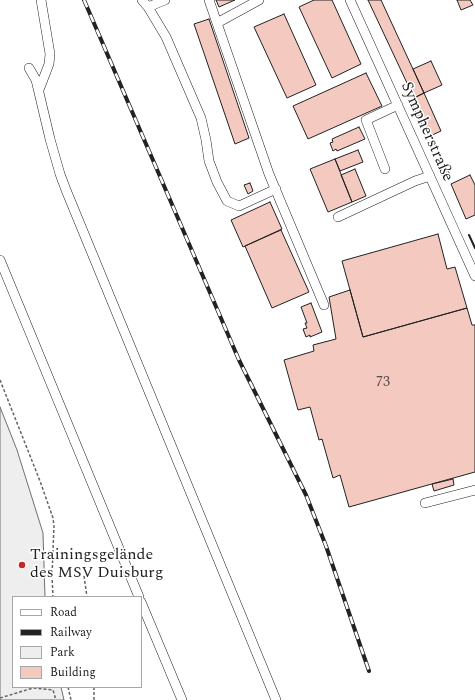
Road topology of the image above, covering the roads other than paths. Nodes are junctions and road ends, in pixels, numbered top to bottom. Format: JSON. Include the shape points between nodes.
{"nodes":[{"id":1,"x":41,"y":0,"type":"edge"},
{"id":2,"x":165,"y":0,"type":"edge"},
{"id":3,"x":209,"y":0,"type":"edge"},
{"id":4,"x":259,"y":0,"type":"edge"},
{"id":5,"x":350,"y":0,"type":"edge"},
{"id":6,"x":145,"y":4,"type":"edge"},
{"id":7,"x":217,"y":23,"type":"junction"},
{"id":8,"x":29,"y":68,"type":"dead end"},
{"id":9,"x":39,"y":90,"type":"junction"},
{"id":10,"x":398,"y":105,"type":"junction"},
{"id":11,"x":385,"y":169,"type":"dead end"},
{"id":12,"x":430,"y":176,"type":"junction"},
{"id":13,"x":276,"y":189,"type":"junction"},
{"id":14,"x":338,"y":217,"type":"dead end"},
{"id":15,"x":0,"y":260,"type":"edge"},
{"id":16,"x":475,"y":276,"type":"edge"},
{"id":17,"x":324,"y":304,"type":"dead end"},
{"id":18,"x":475,"y":490,"type":"edge"},
{"id":19,"x":425,"y":503,"type":"dead end"},
{"id":20,"x":139,"y":596,"type":"edge"},
{"id":21,"x":142,"y":604,"type":"edge"},
{"id":22,"x":182,"y":700,"type":"edge"},
{"id":23,"x":276,"y":700,"type":"edge"}],
"edges":[{"from":1,"to":9,"type":"street","via":[[50,54]]},
{"from":2,"to":6,"type":"street"},
{"from":3,"to":7,"type":"street"},
{"from":4,"to":7,"type":"street"},
{"from":5,"to":10,"type":"street","name":"Sympherstraße"},
{"from":6,"to":13,"type":"street","via":[[166,37],[201,118],[209,162],[227,201],[240,206]]},
{"from":7,"to":13,"type":"street"},
{"from":8,"to":9,"type":"street"},
{"from":9,"to":23,"type":"street","via":[[66,190]]},
{"from":10,"to":11,"type":"street","via":[[366,120]]},
{"from":10,"to":12,"type":"street","name":"Sympherstraße"},
{"from":12,"to":14,"type":"street","via":[[415,180]]},
{"from":12,"to":16,"type":"street","name":"Sympherstraße"},
{"from":13,"to":17,"type":"street"},
{"from":15,"to":20,"type":"street"},
{"from":18,"to":19,"type":"street"},
{"from":21,"to":22,"type":"street"}]}
